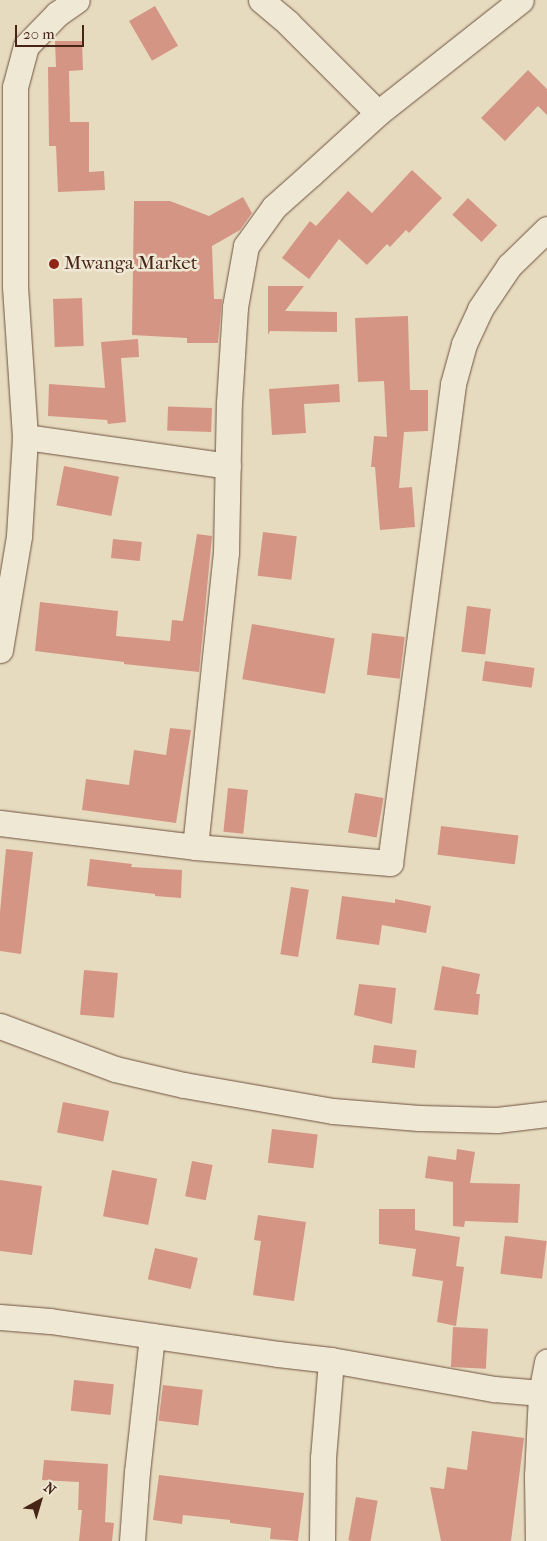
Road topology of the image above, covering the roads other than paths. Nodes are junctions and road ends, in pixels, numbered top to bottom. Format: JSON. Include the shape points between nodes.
{"nodes":[{"id":1,"x":77,"y":0,"type":"edge"},
{"id":2,"x":261,"y":0,"type":"edge"},
{"id":3,"x":520,"y":0,"type":"edge"},
{"id":4,"x":378,"y":113,"type":"junction"},
{"id":5,"x":547,"y":230,"type":"edge"},
{"id":6,"x":25,"y":437,"type":"junction"},
{"id":7,"x":228,"y":466,"type":"junction"},
{"id":8,"x":0,"y":643,"type":"edge"},
{"id":9,"x":0,"y":823,"type":"edge"},
{"id":10,"x":195,"y":847,"type":"junction"},
{"id":11,"x":0,"y":1026,"type":"edge"},
{"id":12,"x":547,"y":1114,"type":"edge"},
{"id":13,"x":0,"y":1317,"type":"edge"},
{"id":14,"x":152,"y":1336,"type":"junction"},
{"id":15,"x":331,"y":1360,"type":"junction"},
{"id":16,"x":547,"y":1362,"type":"edge"},
{"id":17,"x":541,"y":1393,"type":"junction"},
{"id":18,"x":132,"y":1541,"type":"edge"},
{"id":19,"x":322,"y":1541,"type":"edge"},
{"id":20,"x":538,"y":1541,"type":"edge"}],
"edges":[{"from":1,"to":6,"type":"street","via":[[57,14],[26,46],[15,87],[15,286]]},
{"from":2,"to":4,"type":"street"},
{"from":3,"to":4,"type":"street"},
{"from":4,"to":7,"type":"street","via":[[274,207],[246,246],[236,307]]},
{"from":5,"to":10,"type":"street","via":[[509,266],[480,309],[464,344],[453,384],[390,863]]},
{"from":6,"to":7,"type":"street"},
{"from":6,"to":8,"type":"street","via":[[20,536]]},
{"from":7,"to":10,"type":"street","via":[[226,553]]},
{"from":9,"to":10,"type":"street"},
{"from":11,"to":12,"type":"street","via":[[114,1069],[184,1085],[333,1111],[497,1120]]},
{"from":13,"to":14,"type":"street"},
{"from":14,"to":15,"type":"street"},
{"from":14,"to":18,"type":"street"},
{"from":15,"to":17,"type":"street","via":[[494,1389]]},
{"from":15,"to":19,"type":"street"},
{"from":16,"to":17,"type":"street"},
{"from":17,"to":20,"type":"street"}]}
